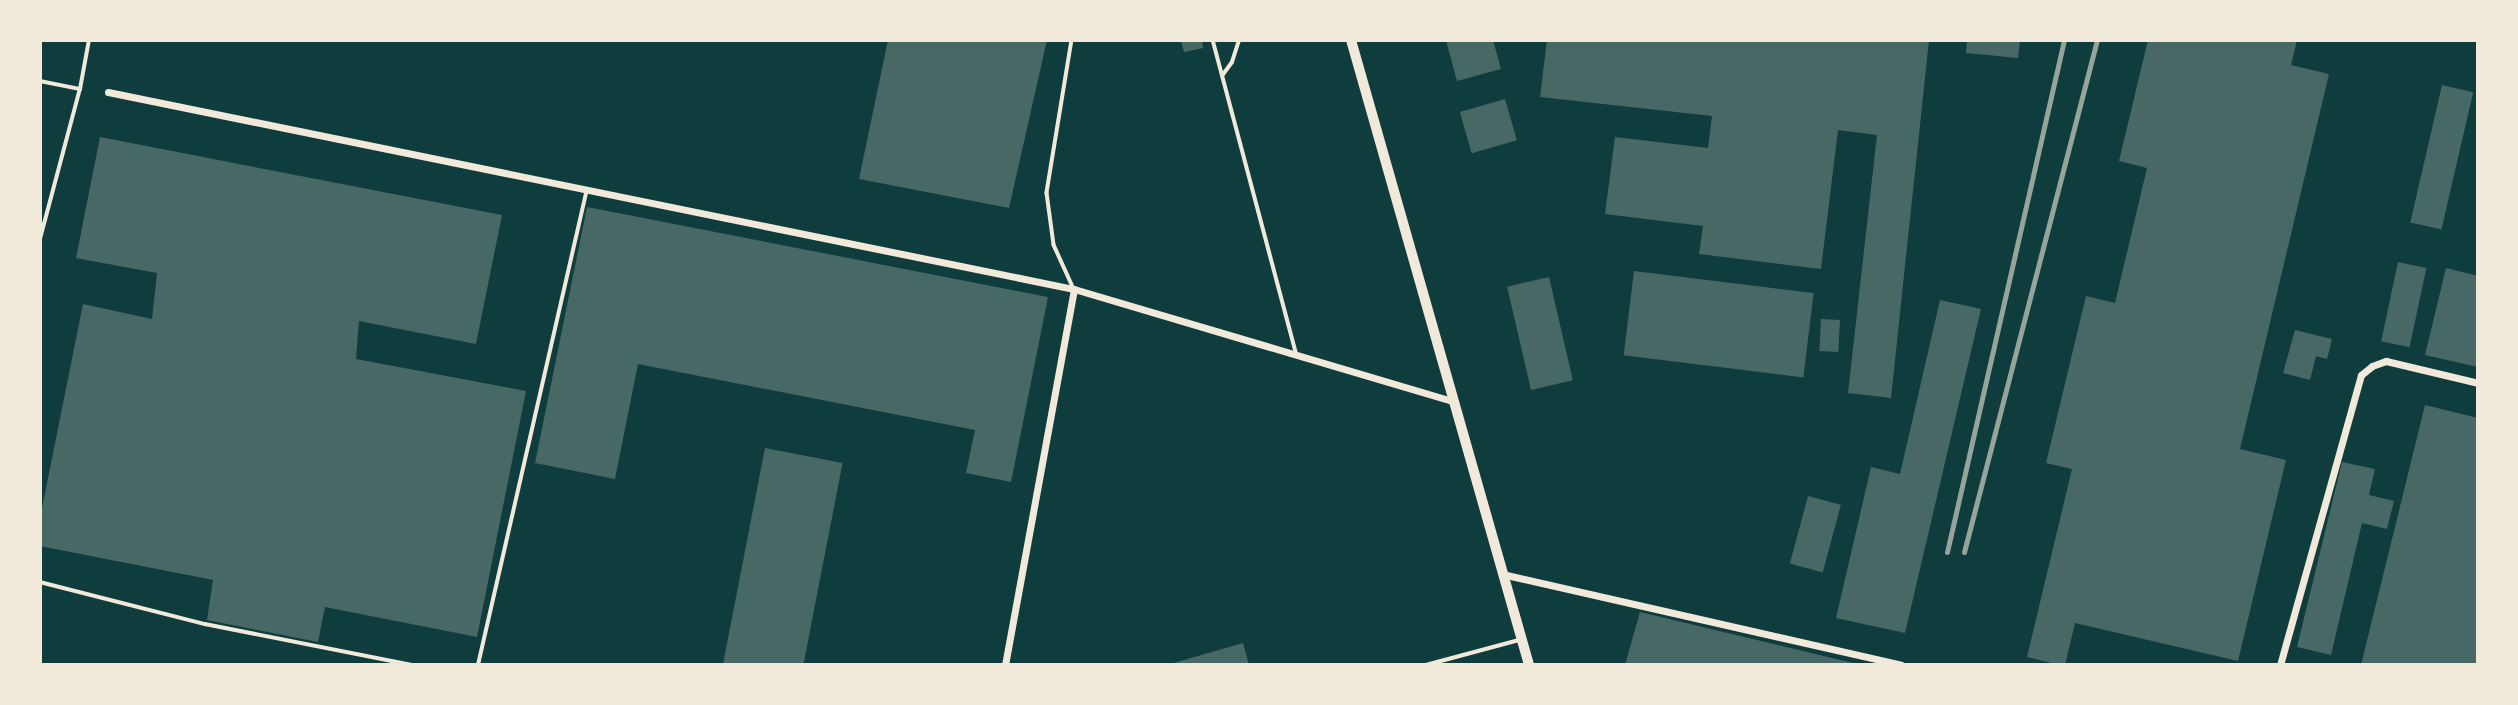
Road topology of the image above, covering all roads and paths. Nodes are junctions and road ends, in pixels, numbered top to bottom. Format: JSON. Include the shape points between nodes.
{"nodes":[{"id":1,"x":89,"y":40,"type":"edge"},
{"id":2,"x":1072,"y":40,"type":"edge"},
{"id":3,"x":1213,"y":40,"type":"edge"},
{"id":4,"x":1239,"y":40,"type":"edge"},
{"id":5,"x":1351,"y":40,"type":"edge"},
{"id":6,"x":1222,"y":76,"type":"junction"},
{"id":7,"x":40,"y":81,"type":"edge"},
{"id":8,"x":80,"y":89,"type":"junction"},
{"id":9,"x":108,"y":92,"type":"dead end"},
{"id":10,"x":587,"y":190,"type":"junction"},
{"id":11,"x":40,"y":239,"type":"edge"},
{"id":12,"x":1074,"y":289,"type":"junction"},
{"id":13,"x":1297,"y":355,"type":"junction"},
{"id":14,"x":2478,"y":383,"type":"edge"},
{"id":15,"x":1456,"y":403,"type":"junction"},
{"id":16,"x":1502,"y":574,"type":"junction"},
{"id":17,"x":40,"y":582,"type":"edge"},
{"id":18,"x":1521,"y":640,"type":"junction"},
{"id":19,"x":412,"y":665,"type":"edge"},
{"id":20,"x":478,"y":665,"type":"edge"},
{"id":21,"x":1005,"y":665,"type":"edge"},
{"id":22,"x":1426,"y":665,"type":"edge"},
{"id":23,"x":1529,"y":665,"type":"edge"},
{"id":24,"x":1901,"y":665,"type":"edge"},
{"id":25,"x":2280,"y":665,"type":"edge"}],
"edges":[{"from":1,"to":8,"type":"lane"},
{"from":2,"to":12,"type":"lane","via":[[1047,193],[1054,245]]},
{"from":3,"to":6,"type":"lane"},
{"from":4,"to":6,"type":"lane"},
{"from":5,"to":15,"type":"street"},
{"from":6,"to":13,"type":"lane"},
{"from":7,"to":8,"type":"lane"},
{"from":8,"to":11,"type":"lane"},
{"from":9,"to":10,"type":"street"},
{"from":10,"to":12,"type":"street"},
{"from":10,"to":20,"type":"lane"},
{"from":12,"to":13,"type":"street"},
{"from":12,"to":21,"type":"street"},
{"from":13,"to":15,"type":"street"},
{"from":14,"to":25,"type":"street","via":[[2386,361],[2361,375]]},
{"from":15,"to":16,"type":"street"},
{"from":16,"to":18,"type":"street"},
{"from":16,"to":24,"type":"street"},
{"from":17,"to":19,"type":"lane","via":[[205,624]]},
{"from":18,"to":22,"type":"lane"},
{"from":18,"to":23,"type":"street"}]}
